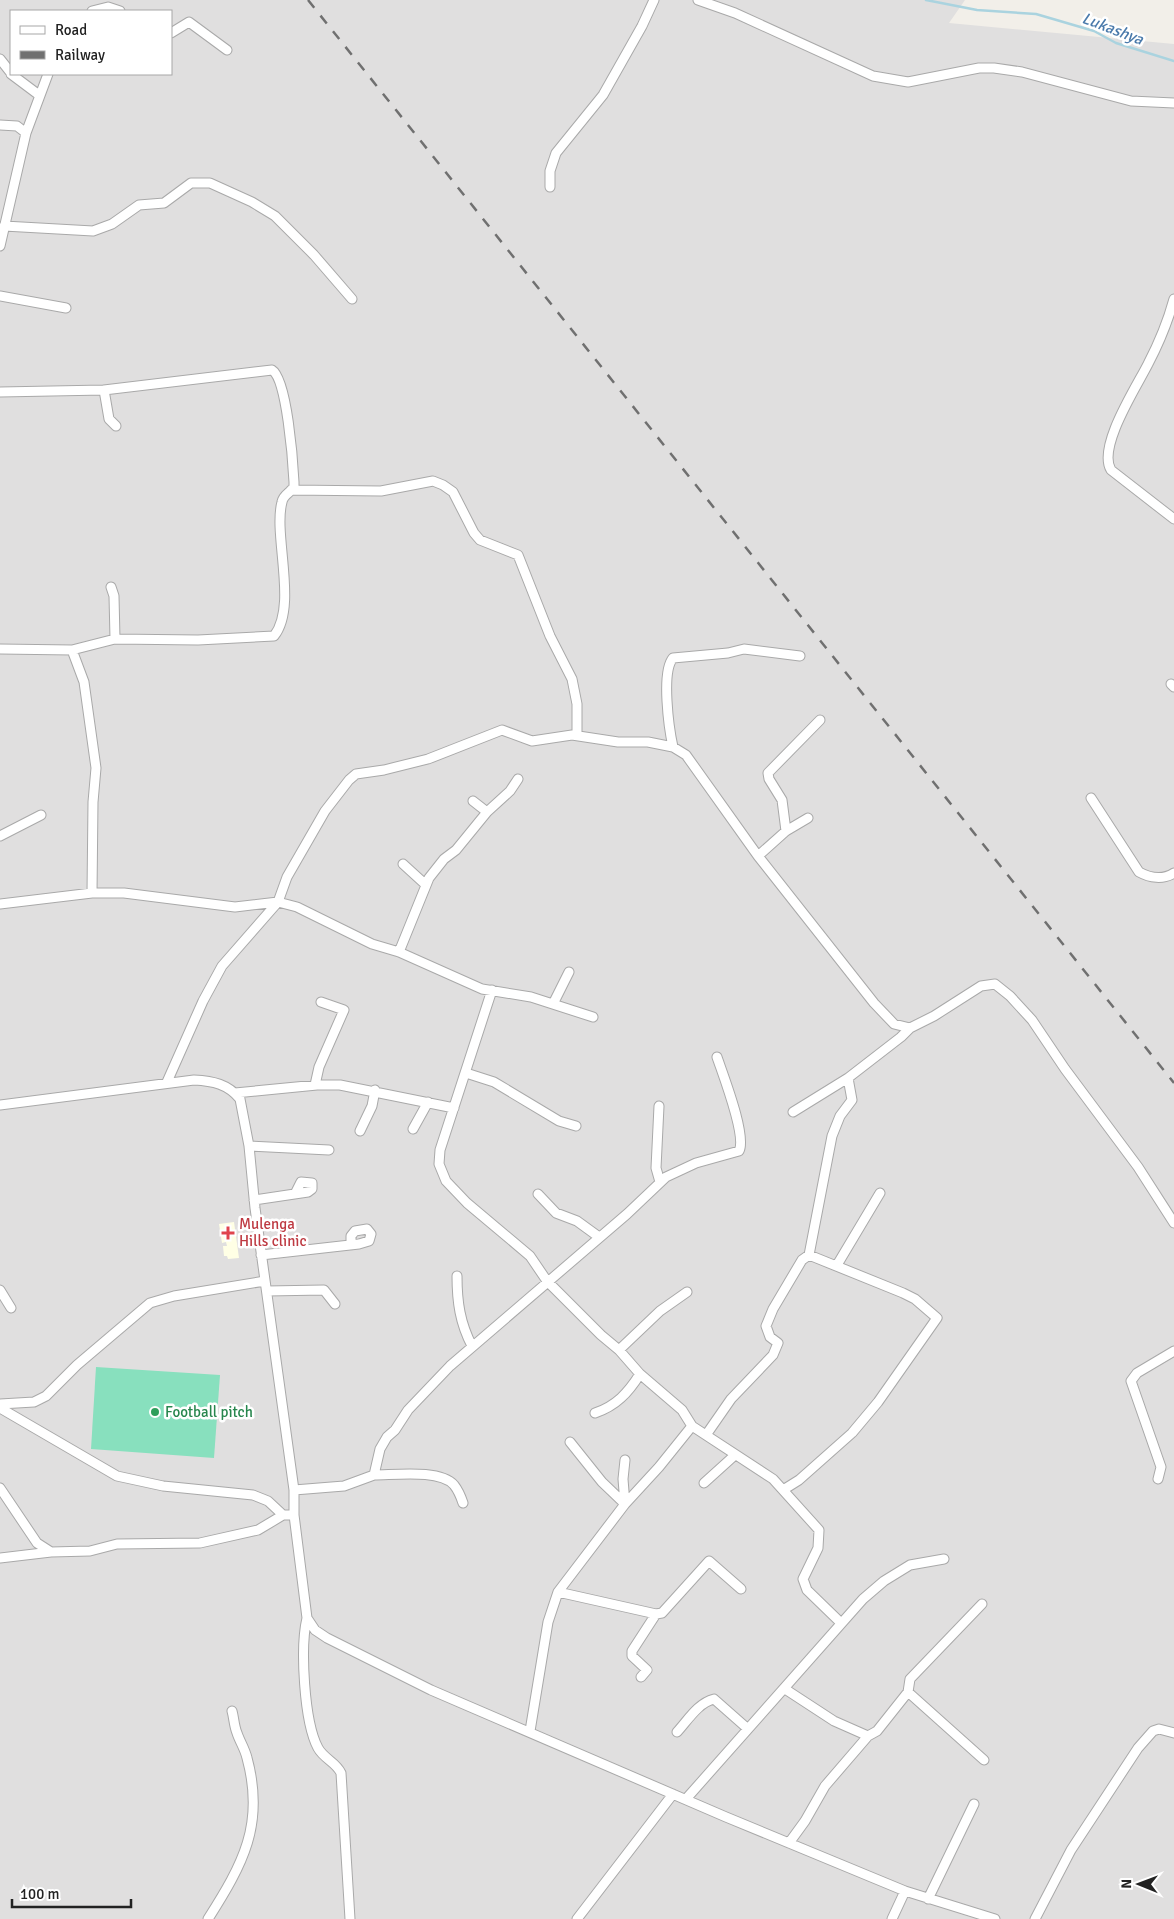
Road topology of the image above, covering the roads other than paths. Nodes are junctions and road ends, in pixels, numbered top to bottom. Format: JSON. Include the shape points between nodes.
{"nodes":[{"id":1,"x":654,"y":0,"type":"edge"},
{"id":2,"x":698,"y":0,"type":"edge"},
{"id":3,"x":96,"y":10,"type":"edge"},
{"id":4,"x":117,"y":10,"type":"edge"},
{"id":5,"x":172,"y":32,"type":"edge"},
{"id":6,"x":227,"y":50,"type":"dead end"},
{"id":7,"x":0,"y":60,"type":"edge"},
{"id":8,"x":10,"y":73,"type":"edge"},
{"id":9,"x":12,"y":75,"type":"edge"},
{"id":10,"x":48,"y":75,"type":"edge"},
{"id":11,"x":39,"y":94,"type":"junction"},
{"id":12,"x":1174,"y":104,"type":"edge"},
{"id":13,"x":0,"y":125,"type":"edge"},
{"id":14,"x":26,"y":133,"type":"junction"},
{"id":15,"x":550,"y":187,"type":"dead end"},
{"id":16,"x":4,"y":226,"type":"junction"},
{"id":17,"x":0,"y":246,"type":"edge"},
{"id":18,"x":0,"y":296,"type":"edge"},
{"id":19,"x":352,"y":299,"type":"dead end"},
{"id":20,"x":1174,"y":299,"type":"edge"},
{"id":21,"x":66,"y":308,"type":"dead end"},
{"id":22,"x":104,"y":390,"type":"junction"},
{"id":23,"x":0,"y":392,"type":"edge"},
{"id":24,"x":116,"y":426,"type":"dead end"},
{"id":25,"x":292,"y":490,"type":"junction"},
{"id":26,"x":1174,"y":518,"type":"edge"},
{"id":27,"x":111,"y":587,"type":"dead end"},
{"id":28,"x":115,"y":638,"type":"junction"},
{"id":29,"x":0,"y":649,"type":"edge"},
{"id":30,"x":72,"y":650,"type":"junction"},
{"id":31,"x":800,"y":656,"type":"dead end"},
{"id":32,"x":820,"y":720,"type":"dead end"},
{"id":33,"x":576,"y":735,"type":"junction"},
{"id":34,"x":674,"y":747,"type":"junction"},
{"id":35,"x":518,"y":779,"type":"dead end"},
{"id":36,"x":1091,"y":798,"type":"dead end"},
{"id":37,"x":473,"y":802,"type":"dead end"},
{"id":38,"x":487,"y":812,"type":"junction"},
{"id":39,"x":41,"y":815,"type":"dead end"},
{"id":40,"x":808,"y":818,"type":"dead end"},
{"id":41,"x":786,"y":830,"type":"junction"},
{"id":42,"x":0,"y":836,"type":"edge"},
{"id":43,"x":758,"y":856,"type":"junction"},
{"id":44,"x":403,"y":864,"type":"dead end"},
{"id":45,"x":1174,"y":873,"type":"edge"},
{"id":46,"x":426,"y":885,"type":"junction"},
{"id":47,"x":92,"y":893,"type":"junction"},
{"id":48,"x":278,"y":902,"type":"junction"},
{"id":49,"x":0,"y":904,"type":"edge"},
{"id":50,"x":399,"y":952,"type":"junction"},
{"id":51,"x":569,"y":972,"type":"dead end"},
{"id":52,"x":492,"y":990,"type":"junction"},
{"id":53,"x":321,"y":1002,"type":"dead end"},
{"id":54,"x":553,"y":1004,"type":"junction"},
{"id":55,"x":592,"y":1017,"type":"dead end"},
{"id":56,"x":910,"y":1028,"type":"junction"},
{"id":57,"x":717,"y":1057,"type":"dead end"},
{"id":58,"x":466,"y":1073,"type":"junction"},
{"id":59,"x":848,"y":1078,"type":"junction"},
{"id":60,"x":167,"y":1082,"type":"junction"},
{"id":61,"x":315,"y":1085,"type":"junction"},
{"id":62,"x":375,"y":1090,"type":"junction"},
{"id":63,"x":235,"y":1093,"type":"junction"},
{"id":64,"x":428,"y":1102,"type":"junction"},
{"id":65,"x":0,"y":1105,"type":"edge"},
{"id":66,"x":659,"y":1106,"type":"dead end"},
{"id":67,"x":454,"y":1108,"type":"junction"},
{"id":68,"x":793,"y":1112,"type":"dead end"},
{"id":69,"x":576,"y":1126,"type":"dead end"},
{"id":70,"x":414,"y":1128,"type":"dead end"},
{"id":71,"x":360,"y":1131,"type":"dead end"},
{"id":72,"x":249,"y":1146,"type":"junction"},
{"id":73,"x":328,"y":1150,"type":"dead end"},
{"id":74,"x":660,"y":1182,"type":"junction"},
{"id":75,"x":880,"y":1193,"type":"dead end"},
{"id":76,"x":295,"y":1194,"type":"dead end"},
{"id":77,"x":538,"y":1194,"type":"dead end"},
{"id":78,"x":254,"y":1200,"type":"junction"},
{"id":79,"x":1174,"y":1223,"type":"edge"},
{"id":80,"x":599,"y":1237,"type":"junction"},
{"id":81,"x":351,"y":1244,"type":"dead end"},
{"id":82,"x":262,"y":1255,"type":"junction"},
{"id":83,"x":809,"y":1255,"type":"junction"},
{"id":84,"x":837,"y":1265,"type":"junction"},
{"id":85,"x":457,"y":1276,"type":"dead end"},
{"id":86,"x":547,"y":1281,"type":"junction"},
{"id":87,"x":266,"y":1286,"type":"junction"},
{"id":88,"x":0,"y":1290,"type":"edge"},
{"id":89,"x":687,"y":1292,"type":"dead end"},
{"id":90,"x":335,"y":1304,"type":"dead end"},
{"id":91,"x":11,"y":1308,"type":"dead end"},
{"id":92,"x":472,"y":1346,"type":"junction"},
{"id":93,"x":619,"y":1350,"type":"junction"},
{"id":94,"x":1174,"y":1351,"type":"edge"},
{"id":95,"x":640,"y":1374,"type":"junction"},
{"id":96,"x":0,"y":1406,"type":"edge"},
{"id":97,"x":594,"y":1414,"type":"dead end"},
{"id":98,"x":692,"y":1426,"type":"junction"},
{"id":99,"x":706,"y":1435,"type":"junction"},
{"id":100,"x":570,"y":1442,"type":"dead end"},
{"id":101,"x":736,"y":1455,"type":"junction"},
{"id":102,"x":625,"y":1460,"type":"dead end"},
{"id":103,"x":374,"y":1475,"type":"junction"},
{"id":104,"x":1158,"y":1479,"type":"dead end"},
{"id":105,"x":704,"y":1483,"type":"dead end"},
{"id":106,"x":0,"y":1488,"type":"edge"},
{"id":107,"x":294,"y":1490,"type":"junction"},
{"id":108,"x":783,"y":1490,"type":"junction"},
{"id":109,"x":463,"y":1503,"type":"dead end"},
{"id":110,"x":624,"y":1504,"type":"junction"},
{"id":111,"x":283,"y":1515,"type":"junction"},
{"id":112,"x":294,"y":1515,"type":"junction"},
{"id":113,"x":51,"y":1552,"type":"junction"},
{"id":114,"x":0,"y":1558,"type":"edge"},
{"id":115,"x":944,"y":1559,"type":"dead end"},
{"id":116,"x":741,"y":1589,"type":"dead end"},
{"id":117,"x":558,"y":1592,"type":"junction"},
{"id":118,"x":982,"y":1604,"type":"dead end"},
{"id":119,"x":656,"y":1614,"type":"junction"},
{"id":120,"x":307,"y":1618,"type":"junction"},
{"id":121,"x":840,"y":1622,"type":"junction"},
{"id":122,"x":641,"y":1677,"type":"dead end"},
{"id":123,"x":785,"y":1689,"type":"junction"},
{"id":124,"x":908,"y":1692,"type":"junction"},
{"id":125,"x":232,"y":1711,"type":"dead end"},
{"id":126,"x":748,"y":1728,"type":"junction"},
{"id":127,"x":530,"y":1731,"type":"junction"},
{"id":128,"x":678,"y":1732,"type":"dead end"},
{"id":129,"x":1174,"y":1733,"type":"edge"},
{"id":130,"x":868,"y":1736,"type":"junction"},
{"id":131,"x":984,"y":1760,"type":"dead end"},
{"id":132,"x":673,"y":1794,"type":"junction"},
{"id":133,"x":686,"y":1799,"type":"junction"},
{"id":134,"x":974,"y":1804,"type":"dead end"},
{"id":135,"x":789,"y":1843,"type":"junction"},
{"id":136,"x":905,"y":1891,"type":"junction"},
{"id":137,"x":928,"y":1899,"type":"junction"},
{"id":138,"x":208,"y":1919,"type":"edge"},
{"id":139,"x":350,"y":1919,"type":"edge"},
{"id":140,"x":577,"y":1919,"type":"edge"},
{"id":141,"x":892,"y":1919,"type":"edge"},
{"id":142,"x":995,"y":1919,"type":"edge"},
{"id":143,"x":1035,"y":1919,"type":"edge"}],
"edges":[{"from":1,"to":15,"type":"street","via":[[603,95],[556,154],[550,171]]},
{"from":2,"to":12,"type":"street","via":[[735,13],[872,76],[891,81],[908,82],[978,68],[994,68],[1030,74],[1131,101]]},
{"from":3,"to":4,"type":"street","via":[[108,7]]},
{"from":5,"to":6,"type":"street","via":[[189,22]]},
{"from":7,"to":8,"type":"street"},
{"from":9,"to":11,"type":"street"},
{"from":10,"to":11,"type":"street"},
{"from":11,"to":14,"type":"street"},
{"from":13,"to":14,"type":"street","via":[[17,126]]},
{"from":14,"to":16,"type":"street"},
{"from":16,"to":17,"type":"street"},
{"from":16,"to":19,"type":"street","via":[[93,231],[112,224],[139,205],[164,203],[191,183],[210,184],[275,216]]},
{"from":18,"to":21,"type":"street"},
{"from":20,"to":26,"type":"street","via":[[1160,338],[1116,427],[1107,459],[1111,470]]},
{"from":22,"to":23,"type":"street"},
{"from":22,"to":24,"type":"street","via":[[109,419]]},
{"from":22,"to":25,"type":"street","via":[[272,370],[278,376],[288,419]]},
{"from":25,"to":28,"type":"street","via":[[281,505],[283,600],[280,626],[274,636],[198,640]]},
{"from":25,"to":33,"type":"street","via":[[381,491],[433,482],[443,484],[453,492],[480,540],[518,555],[550,636],[572,679],[577,704]]},
{"from":27,"to":28,"type":"street"},
{"from":28,"to":30,"type":"street"},
{"from":29,"to":30,"type":"street"},
{"from":30,"to":47,"type":"street","via":[[84,682],[96,768]]},
{"from":31,"to":34,"type":"street","via":[[744,649],[673,658],[669,662],[667,683]]},
{"from":32,"to":41,"type":"street","via":[[768,773],[782,800]]},
{"from":33,"to":34,"type":"street"},
{"from":33,"to":48,"type":"street","via":[[532,741],[502,730],[428,759],[356,774],[324,811],[287,877]]},
{"from":34,"to":43,"type":"street","via":[[686,755]]},
{"from":35,"to":38,"type":"street"},
{"from":36,"to":45,"type":"street","via":[[1139,872],[1149,877]]},
{"from":37,"to":38,"type":"street"},
{"from":38,"to":46,"type":"street","via":[[456,850],[444,859]]},
{"from":39,"to":42,"type":"street"},
{"from":40,"to":41,"type":"street"},
{"from":41,"to":43,"type":"street"},
{"from":43,"to":56,"type":"street","via":[[888,1020]]},
{"from":44,"to":46,"type":"street"},
{"from":46,"to":50,"type":"street"},
{"from":47,"to":48,"type":"street","via":[[124,893],[228,906]]},
{"from":47,"to":49,"type":"street"},
{"from":48,"to":50,"type":"street","via":[[297,906],[372,944]]},
{"from":48,"to":60,"type":"street","via":[[222,966]]},
{"from":50,"to":52,"type":"street","via":[[482,989]]},
{"from":51,"to":54,"type":"street"},
{"from":52,"to":54,"type":"street"},
{"from":52,"to":58,"type":"street"},
{"from":53,"to":61,"type":"street","via":[[344,1010],[319,1067]]},
{"from":54,"to":55,"type":"street"},
{"from":56,"to":59,"type":"street"},
{"from":56,"to":79,"type":"street","via":[[981,986],[995,984],[1002,989],[1032,1020]]},
{"from":57,"to":74,"type":"street","via":[[733,1104],[742,1145],[739,1151],[696,1163]]},
{"from":58,"to":67,"type":"street"},
{"from":58,"to":69,"type":"street","via":[[494,1082],[554,1118]]},
{"from":59,"to":68,"type":"street"},
{"from":59,"to":83,"type":"street","via":[[852,1100],[840,1116],[832,1136]]},
{"from":60,"to":63,"type":"street","via":[[215,1082]]},
{"from":60,"to":65,"type":"street"},
{"from":61,"to":62,"type":"street"},
{"from":61,"to":63,"type":"street"},
{"from":62,"to":64,"type":"street"},
{"from":62,"to":71,"type":"street","via":[[372,1106]]},
{"from":63,"to":72,"type":"street","via":[[240,1099]]},
{"from":64,"to":67,"type":"street"},
{"from":64,"to":70,"type":"street"},
{"from":66,"to":74,"type":"street","via":[[656,1168]]},
{"from":67,"to":86,"type":"street","via":[[440,1150],[439,1164],[446,1181],[467,1204],[530,1256]]},
{"from":72,"to":73,"type":"street"},
{"from":72,"to":78,"type":"street"},
{"from":74,"to":80,"type":"street"},
{"from":75,"to":84,"type":"street"},
{"from":76,"to":78,"type":"street"},
{"from":77,"to":80,"type":"street","via":[[556,1214],[577,1221]]},
{"from":78,"to":82,"type":"street"},
{"from":80,"to":86,"type":"street"},
{"from":81,"to":82,"type":"street"},
{"from":82,"to":87,"type":"street"},
{"from":83,"to":84,"type":"street"},
{"from":83,"to":99,"type":"street","via":[[802,1260],[766,1326],[770,1337],[778,1343],[773,1355],[730,1399]]},
{"from":84,"to":108,"type":"street","via":[[915,1299],[937,1318],[852,1433]]},
{"from":85,"to":92,"type":"street","via":[[459,1313]]},
{"from":86,"to":92,"type":"street"},
{"from":86,"to":93,"type":"street"},
{"from":87,"to":90,"type":"street","via":[[324,1290]]},
{"from":87,"to":96,"type":"street","via":[[174,1296],[150,1303],[46,1396],[34,1402]]},
{"from":87,"to":107,"type":"street"},
{"from":88,"to":91,"type":"street"},
{"from":89,"to":93,"type":"street","via":[[660,1311]]},
{"from":92,"to":103,"type":"street","via":[[427,1389],[387,1437],[380,1449]]},
{"from":93,"to":95,"type":"street"},
{"from":94,"to":104,"type":"street","via":[[1137,1373],[1132,1381],[1161,1467]]},
{"from":95,"to":97,"type":"street","via":[[628,1393],[609,1408]]},
{"from":95,"to":98,"type":"street","via":[[682,1410]]},
{"from":96,"to":111,"type":"street","via":[[117,1476],[163,1486],[253,1495],[268,1501]]},
{"from":98,"to":99,"type":"street"},
{"from":98,"to":110,"type":"street","via":[[659,1468]]},
{"from":99,"to":101,"type":"street"},
{"from":100,"to":110,"type":"street","via":[[584,1462]]},
{"from":101,"to":105,"type":"street"},
{"from":101,"to":108,"type":"street","via":[[754,1465]]},
{"from":102,"to":110,"type":"street"},
{"from":103,"to":107,"type":"street","via":[[344,1486]]},
{"from":103,"to":109,"type":"street","via":[[443,1477],[454,1485]]},
{"from":106,"to":113,"type":"street","via":[[37,1543]]},
{"from":107,"to":112,"type":"street"},
{"from":108,"to":121,"type":"street","via":[[819,1530],[818,1548],[803,1580],[807,1590]]},
{"from":110,"to":117,"type":"street"},
{"from":111,"to":112,"type":"street"},
{"from":111,"to":113,"type":"street","via":[[258,1530],[200,1543],[117,1544],[90,1552]]},
{"from":112,"to":120,"type":"street"},
{"from":113,"to":114,"type":"street"},
{"from":115,"to":121,"type":"street","via":[[910,1565],[863,1598]]},
{"from":116,"to":119,"type":"street","via":[[709,1562],[662,1612]]},
{"from":117,"to":119,"type":"street"},
{"from":117,"to":127,"type":"street","via":[[548,1622]]},
{"from":118,"to":124,"type":"street","via":[[910,1679]]},
{"from":119,"to":122,"type":"street","via":[[632,1651],[632,1656],[647,1670]]},
{"from":120,"to":127,"type":"street","via":[[315,1630],[351,1651],[432,1690]]},
{"from":120,"to":139,"type":"street","via":[[302,1648],[314,1738],[321,1753],[335,1763],[341,1773]]},
{"from":121,"to":123,"type":"street"},
{"from":123,"to":126,"type":"street"},
{"from":123,"to":130,"type":"street","via":[[834,1721]]},
{"from":124,"to":130,"type":"street","via":[[877,1731]]},
{"from":124,"to":131,"type":"street"},
{"from":125,"to":138,"type":"street","via":[[236,1732],[247,1757],[255,1806],[244,1854]]},
{"from":126,"to":128,"type":"street","via":[[714,1699],[700,1706]]},
{"from":126,"to":133,"type":"street"},
{"from":127,"to":132,"type":"street"},
{"from":129,"to":143,"type":"street","via":[[1159,1729],[1153,1731],[1138,1748],[1071,1850]]},
{"from":130,"to":135,"type":"street","via":[[825,1786]]},
{"from":132,"to":133,"type":"street"},
{"from":132,"to":140,"type":"street"},
{"from":133,"to":135,"type":"street"},
{"from":134,"to":137,"type":"street"},
{"from":135,"to":136,"type":"street"},
{"from":136,"to":137,"type":"street"},
{"from":136,"to":141,"type":"street"},
{"from":137,"to":142,"type":"street"}]}
